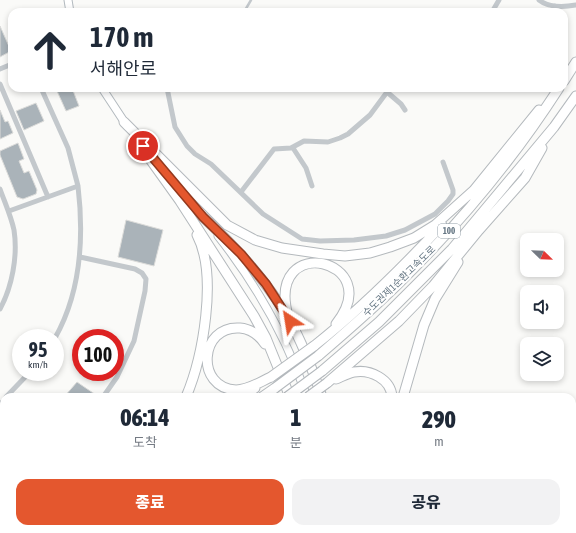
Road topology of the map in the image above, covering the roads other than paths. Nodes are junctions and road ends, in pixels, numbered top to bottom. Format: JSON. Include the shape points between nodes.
{"nodes":[{"id":1,"x":540,"y":0,"type":"edge"},
{"id":2,"x":576,"y":5,"type":"edge"},
{"id":3,"x":555,"y":6,"type":"joint"},
{"id":4,"x":574,"y":66,"type":"edge"},
{"id":5,"x":568,"y":74,"type":"edge"},
{"id":6,"x":0,"y":84,"type":"edge"},
{"id":7,"x":43,"y":92,"type":"edge"},
{"id":8,"x":105,"y":92,"type":"edge"},
{"id":9,"x":168,"y":92,"type":"edge"},
{"id":10,"x":387,"y":92,"type":"edge"},
{"id":11,"x":390,"y":92,"type":"edge"},
{"id":12,"x":555,"y":92,"type":"edge"},
{"id":13,"x":555,"y":92,"type":"edge"},
{"id":14,"x":576,"y":96,"type":"edge"},
{"id":15,"x":405,"y":110,"type":"dead end"},
{"id":16,"x":124,"y":122,"type":"junction"},
{"id":17,"x":554,"y":127,"type":"junction"},
{"id":18,"x":293,"y":148,"type":"junction"},
{"id":19,"x":443,"y":162,"type":"dead end"},
{"id":20,"x":78,"y":186,"type":"junction"},
{"id":21,"x":312,"y":186,"type":"dead end"},
{"id":22,"x":0,"y":189,"type":"edge"},
{"id":23,"x":474,"y":190,"type":"junction"},
{"id":24,"x":241,"y":192,"type":"junction"},
{"id":25,"x":48,"y":197,"type":"junction"},
{"id":26,"x":180,"y":201,"type":"junction"},
{"id":27,"x":9,"y":211,"type":"junction"},
{"id":28,"x":203,"y":217,"type":"junction"},
{"id":29,"x":479,"y":230,"type":"junction"},
{"id":30,"x":80,"y":257,"type":"junction"},
{"id":31,"x":0,"y":309,"type":"edge"},
{"id":32,"x":290,"y":321,"type":"junction"},
{"id":33,"x":60,"y":329,"type":"edge"},
{"id":34,"x":317,"y":344,"type":"junction"},
{"id":35,"x":275,"y":358,"type":"junction"},
{"id":36,"x":271,"y":377,"type":"junction"},
{"id":37,"x":21,"y":381,"type":"edge"},
{"id":38,"x":327,"y":383,"type":"junction"},
{"id":39,"x":10,"y":393,"type":"edge"},
{"id":40,"x":106,"y":393,"type":"edge"},
{"id":41,"x":188,"y":393,"type":"edge"},
{"id":42,"x":248,"y":393,"type":"edge"},
{"id":43,"x":268,"y":393,"type":"edge"},
{"id":44,"x":287,"y":393,"type":"edge"},
{"id":45,"x":293,"y":393,"type":"edge"},
{"id":46,"x":306,"y":393,"type":"edge"},
{"id":47,"x":313,"y":393,"type":"edge"},
{"id":48,"x":320,"y":393,"type":"edge"},
{"id":49,"x":391,"y":393,"type":"edge"},
{"id":50,"x":404,"y":393,"type":"edge"}],
"edges":[{"from":1,"to":3,"type":"street"},
{"from":2,"to":3,"type":"street"},
{"from":4,"to":5,"type":"highway"},
{"from":6,"to":25,"type":"street"},
{"from":7,"to":20,"type":"street","via":[[68,148]]},
{"from":8,"to":16,"type":"main road"},
{"from":9,"to":24,"type":"street","via":[[173,122],[182,141]]},
{"from":10,"to":18,"type":"street","via":[[370,115],[348,134],[328,142],[304,141]]},
{"from":11,"to":15,"type":"street"},
{"from":12,"to":23,"type":"highway"},
{"from":13,"to":43,"type":"highway","name":"수도권제1순환고속도로","number":"100","bridge":true,"via":[[528,135],[443,238],[401,281],[318,356]]},
{"from":14,"to":17,"type":"highway","name":"수도권제1순환고속도로","number":"100"},
{"from":16,"to":23,"type":"highway","via":[[228,225],[255,240],[282,248],[345,256],[390,247],[414,238],[435,225]]},
{"from":16,"to":26,"type":"highway"},
{"from":16,"to":28,"type":"main road"},
{"from":17,"to":29,"type":"highway","via":[[525,178]]},
{"from":17,"to":45,"type":"highway","name":"수도권제1순환고속도로","number":"100","bridge":true,"via":[[452,249],[379,322]]},
{"from":18,"to":21,"type":"street","via":[[306,168]]},
{"from":18,"to":24,"type":"street","via":[[272,150]]},
{"from":19,"to":24,"type":"street","via":[[453,190],[448,201],[426,220],[405,230],[372,238],[320,241],[302,239],[263,214]]},
{"from":20,"to":25,"type":"street"},
{"from":20,"to":30,"type":"street"},
{"from":22,"to":27,"type":"street"},
{"from":23,"to":34,"type":"highway","via":[[382,286],[346,321]]},
{"from":25,"to":27,"type":"street"},
{"from":26,"to":35,"type":"highway","via":[[247,305]]},
{"from":26,"to":41,"type":"highway","via":[[198,237],[206,274],[207,297],[199,355]]},
{"from":27,"to":31,"type":"street","via":[[14,231],[13,267],[10,286]]},
{"from":28,"to":32,"type":"highway","via":[[241,254],[266,284]]},
{"from":28,"to":46,"type":"main road","via":[[227,247],[265,305]]},
{"from":29,"to":38,"type":"highway","via":[[433,286],[399,321]]},
{"from":29,"to":50,"type":"highway","via":[[435,299],[424,325]]},
{"from":30,"to":33,"type":"street","via":[[70,304]]},
{"from":30,"to":40,"type":"street","via":[[135,270],[142,273],[146,279],[134,341],[117,377]]},
{"from":32,"to":34,"type":"highway","via":[[285,294],[290,277],[302,265],[317,262],[334,267],[348,285],[348,304],[342,316]]},
{"from":32,"to":48,"type":"highway"},
{"from":34,"to":36,"type":"highway","bridge":true},
{"from":35,"to":36,"type":"highway","via":[[257,334],[243,328],[226,330],[209,346],[207,365],[214,380],[227,388],[244,389]]},
{"from":35,"to":44,"type":"highway"},
{"from":36,"to":42,"type":"highway"},
{"from":37,"to":39,"type":"street"},
{"from":38,"to":47,"type":"highway","bridge":true},
{"from":38,"to":49,"type":"highway","via":[[352,372],[364,371],[377,375],[387,383]]}]}
